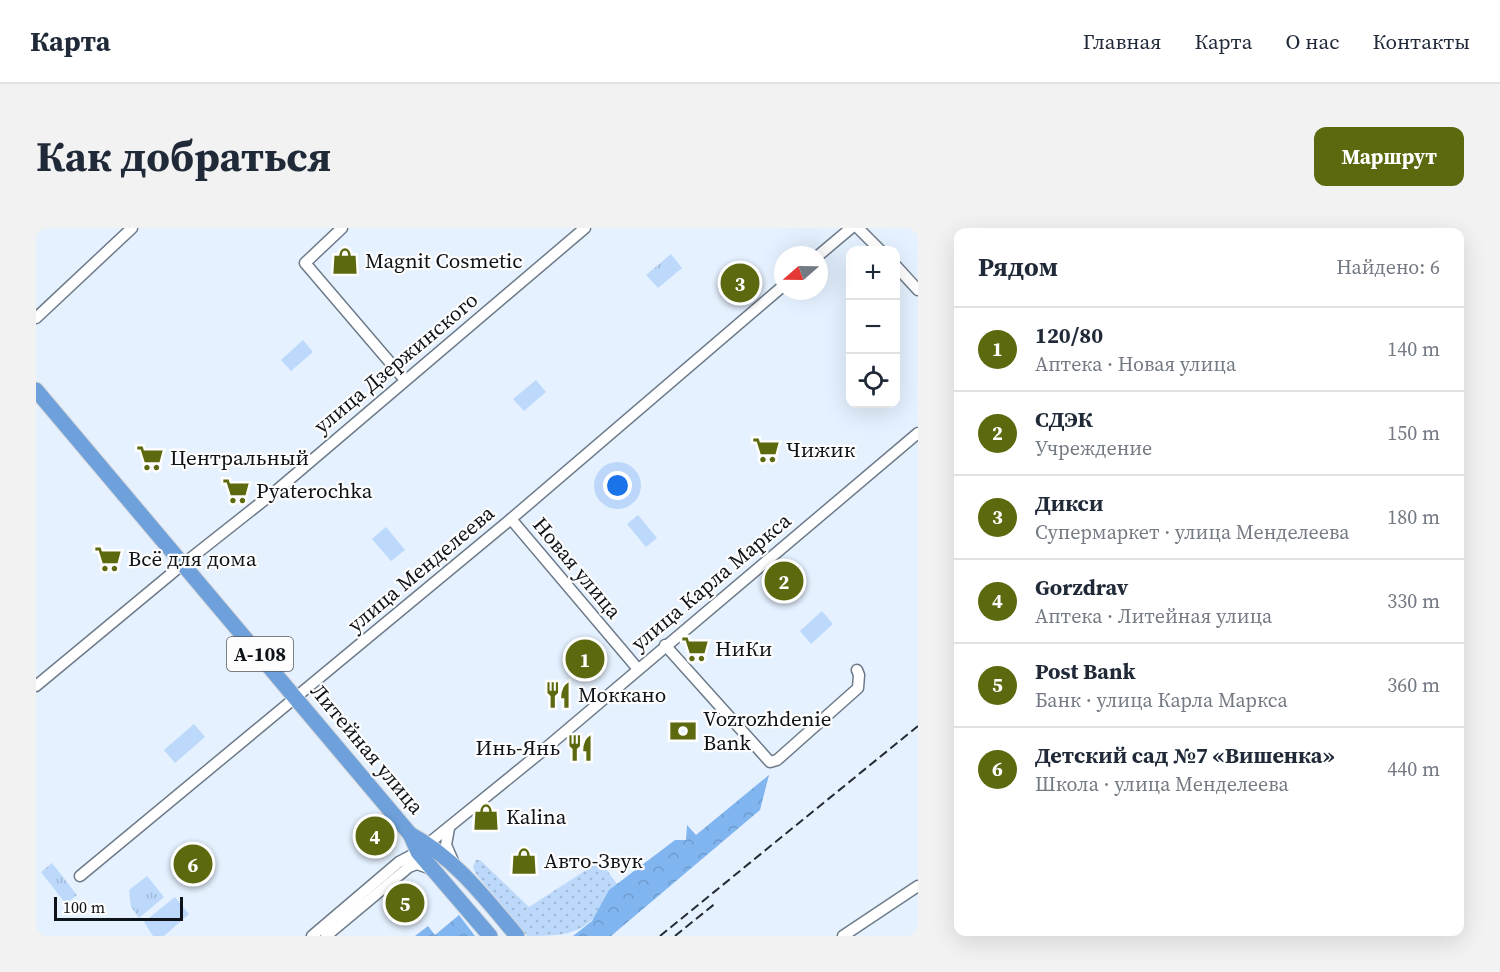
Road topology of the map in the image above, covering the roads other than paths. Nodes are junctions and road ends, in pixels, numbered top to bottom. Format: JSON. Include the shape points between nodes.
{"nodes":[{"id":1,"x":132,"y":228,"type":"edge"},
{"id":2,"x":342,"y":228,"type":"edge"},
{"id":3,"x":585,"y":228,"type":"edge"},
{"id":4,"x":851,"y":228,"type":"edge"},
{"id":5,"x":858,"y":228,"type":"edge"},
{"id":6,"x":876,"y":246,"type":"edge"},
{"id":7,"x":828,"y":247,"type":"edge"},
{"id":8,"x":900,"y":271,"type":"edge"},
{"id":9,"x":918,"y":290,"type":"edge"},
{"id":10,"x":774,"y":294,"type":"edge"},
{"id":11,"x":36,"y":318,"type":"edge"},
{"id":12,"x":405,"y":380,"type":"junction"},
{"id":13,"x":36,"y":390,"type":"edge"},
{"id":14,"x":918,"y":433,"type":"edge"},
{"id":15,"x":511,"y":519,"type":"junction"},
{"id":16,"x":183,"y":564,"type":"junction"},
{"id":17,"x":665,"y":645,"type":"junction"},
{"id":18,"x":638,"y":669,"type":"junction"},
{"id":19,"x":857,"y":670,"type":"dead end"},
{"id":20,"x":36,"y":686,"type":"edge"},
{"id":21,"x":297,"y":698,"type":"junction"},
{"id":22,"x":450,"y":826,"type":"junction"},
{"id":23,"x":423,"y":848,"type":"junction"},
{"id":24,"x":409,"y":867,"type":"junction"},
{"id":25,"x":459,"y":869,"type":"junction"},
{"id":26,"x":434,"y":870,"type":"junction"},
{"id":27,"x":80,"y":876,"type":"dead end"},
{"id":28,"x":918,"y":886,"type":"edge"},
{"id":29,"x":312,"y":936,"type":"edge"},
{"id":30,"x":326,"y":936,"type":"edge"},
{"id":31,"x":490,"y":936,"type":"edge"},
{"id":32,"x":518,"y":936,"type":"edge"},
{"id":33,"x":843,"y":936,"type":"edge"}],
"edges":[{"from":1,"to":11,"type":"street"},
{"from":2,"to":12,"type":"street","via":[[305,263]]},
{"from":3,"to":12,"type":"street","name":"улица Дзержинского"},
{"from":4,"to":7,"type":"street"},
{"from":5,"to":6,"type":"street"},
{"from":8,"to":9,"type":"street"},
{"from":10,"to":15,"type":"street","name":"улица Менделеева"},
{"from":12,"to":16,"type":"street","name":"улица Дзержинского","via":[[277,490]]},
{"from":13,"to":16,"type":"highway","name":"Литейная улица","number":"А-108"},
{"from":14,"to":17,"type":"street","name":"улица Карла Маркса"},
{"from":15,"to":18,"type":"street","name":"Новая улица"},
{"from":15,"to":21,"type":"street","name":"улица Менделеева"},
{"from":16,"to":20,"type":"street","name":"улица Дзержинского"},
{"from":16,"to":21,"type":"highway","name":"Литейная улица","number":"А-108"},
{"from":17,"to":18,"type":"street","name":"улица Карла Маркса"},
{"from":17,"to":19,"type":"street","via":[[770,762],[858,688]]},
{"from":18,"to":22,"type":"street","name":"улица Карла Маркса"},
{"from":21,"to":23,"type":"highway","name":"Литейная улица","number":"А-108"},
{"from":21,"to":27,"type":"street","name":"улица Менделеева"},
{"from":22,"to":23,"type":"street","name":"улица Карла Маркса"},
{"from":22,"to":25,"type":"street","number":"А-108","via":[[446,845]]},
{"from":23,"to":24,"type":"street","name":"улица Карла Маркса"},
{"from":23,"to":25,"type":"highway","name":"Литейная улица","number":"А-108"},
{"from":23,"to":26,"type":"highway","name":"Литейная улица","number":"А-108"},
{"from":23,"to":29,"type":"street","name":"улица Карла Маркса","via":[[399,862]]},
{"from":24,"to":26,"type":"street","via":[[425,865]]},
{"from":24,"to":30,"type":"street","name":"улица Карла Маркса"},
{"from":25,"to":32,"type":"highway","name":"Литейная улица","number":"А-108"},
{"from":26,"to":31,"type":"highway","name":"Литейная улица","number":"А-108"},
{"from":28,"to":33,"type":"street"}]}
